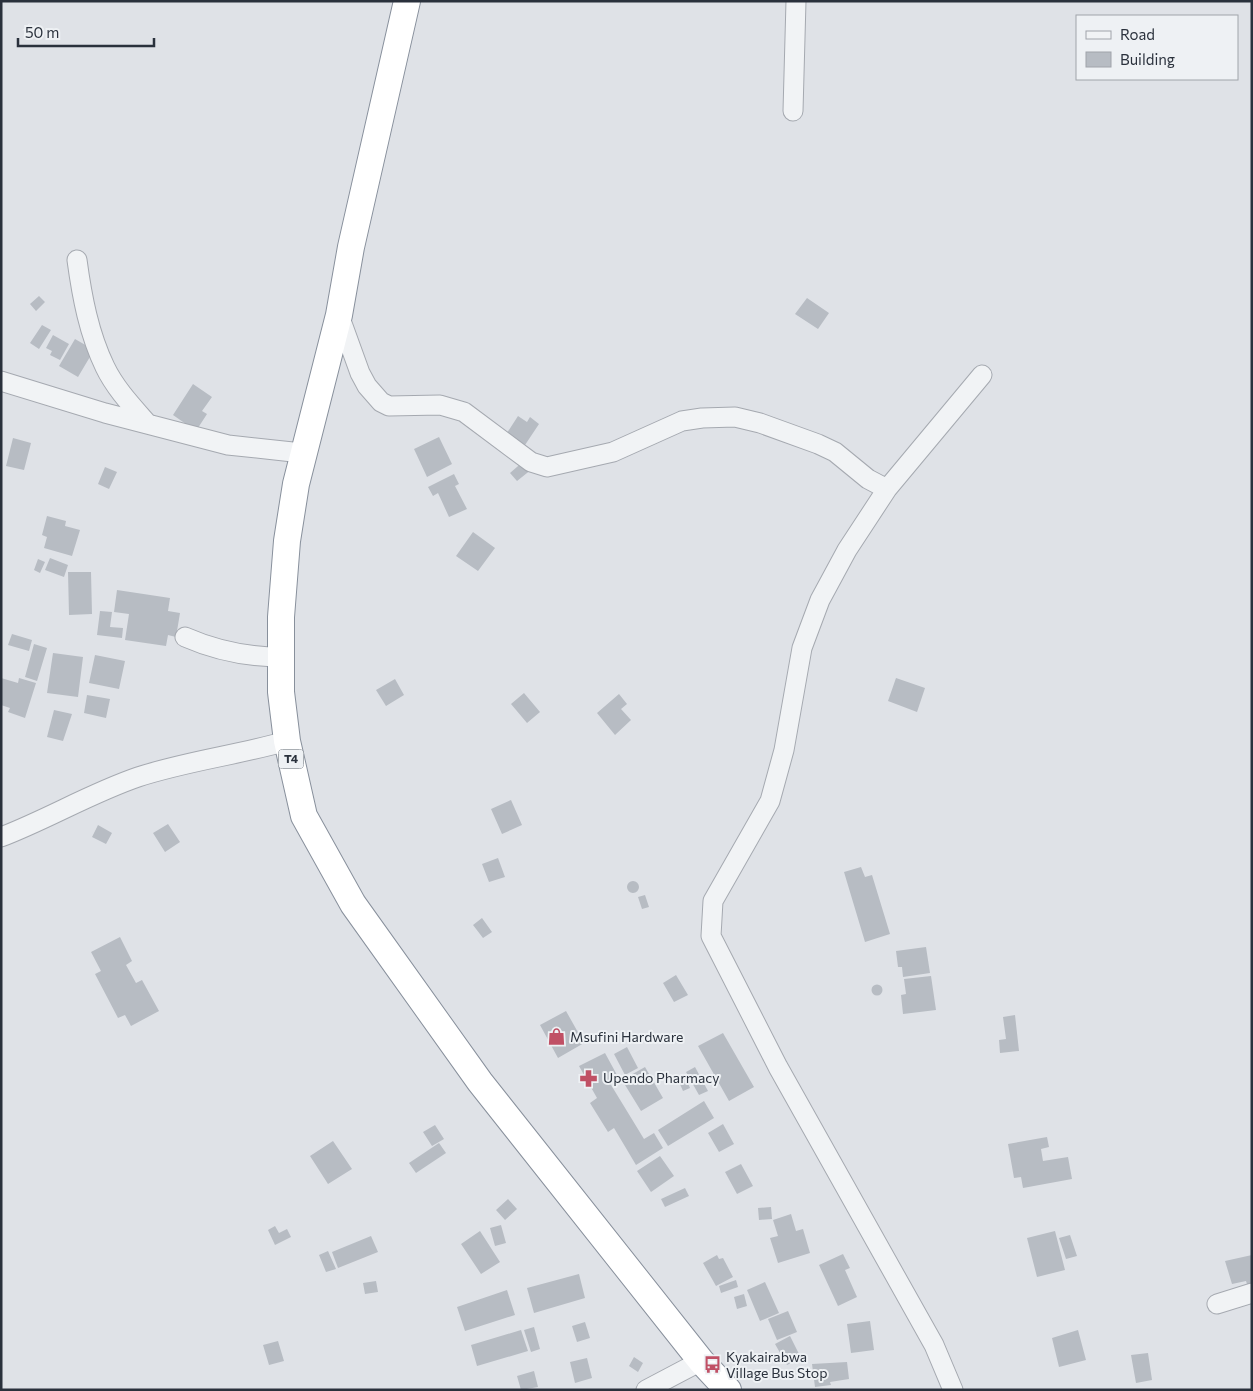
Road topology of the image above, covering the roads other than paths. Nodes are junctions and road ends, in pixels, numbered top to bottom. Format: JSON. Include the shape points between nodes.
{"nodes":[{"id":1,"x":407,"y":1,"type":"edge"},
{"id":2,"x":796,"y":1,"type":"edge"},
{"id":3,"x":793,"y":111,"type":"dead end"},
{"id":4,"x":77,"y":260,"type":"dead end"},
{"id":5,"x":339,"y":315,"type":"junction"},
{"id":6,"x":982,"y":375,"type":"dead end"},
{"id":7,"x":1,"y":381,"type":"edge"},
{"id":8,"x":146,"y":423,"type":"junction"},
{"id":9,"x":302,"y":453,"type":"junction"},
{"id":10,"x":887,"y":489,"type":"junction"},
{"id":11,"x":185,"y":638,"type":"dead end"},
{"id":12,"x":281,"y":657,"type":"junction"},
{"id":13,"x":287,"y":741,"type":"junction"},
{"id":14,"x":1,"y":837,"type":"edge"},
{"id":15,"x":1252,"y":1293,"type":"edge"},
{"id":16,"x":1217,"y":1304,"type":"dead end"},
{"id":17,"x":701,"y":1361,"type":"junction"},
{"id":18,"x":675,"y":1384,"type":"edge"},
{"id":19,"x":646,"y":1390,"type":"edge"},
{"id":20,"x":728,"y":1390,"type":"edge"},
{"id":21,"x":953,"y":1390,"type":"edge"}],
"edges":[{"from":1,"to":5,"type":"highway","number":"T4","via":[[351,247]]},
{"from":2,"to":3,"type":"street"},
{"from":4,"to":8,"type":"street","via":[[86,313],[106,368]]},
{"from":5,"to":9,"type":"highway","number":"T4"},
{"from":5,"to":10,"type":"street","via":[[366,386],[381,402],[389,406],[440,405],[464,412],[531,462],[547,467],[613,452],[682,421],[735,417],[826,448]]},
{"from":6,"to":10,"type":"street"},
{"from":7,"to":8,"type":"street"},
{"from":8,"to":9,"type":"street","via":[[228,445]]},
{"from":9,"to":12,"type":"highway","number":"T4","via":[[287,541]]},
{"from":10,"to":21,"type":"street","via":[[847,550],[820,600],[802,648],[784,750],[770,801],[713,901],[711,936],[778,1067],[934,1344]]},
{"from":11,"to":12,"type":"street","via":[[235,655]]},
{"from":12,"to":13,"type":"highway","number":"T4"},
{"from":13,"to":14,"type":"street","via":[[137,777]]},
{"from":13,"to":17,"type":"highway","number":"T4","via":[[304,816],[353,904],[480,1082]]},
{"from":15,"to":16,"type":"street"},
{"from":17,"to":18,"type":"street"},
{"from":17,"to":20,"type":"highway","number":"T4"},
{"from":18,"to":19,"type":"street"}]}
